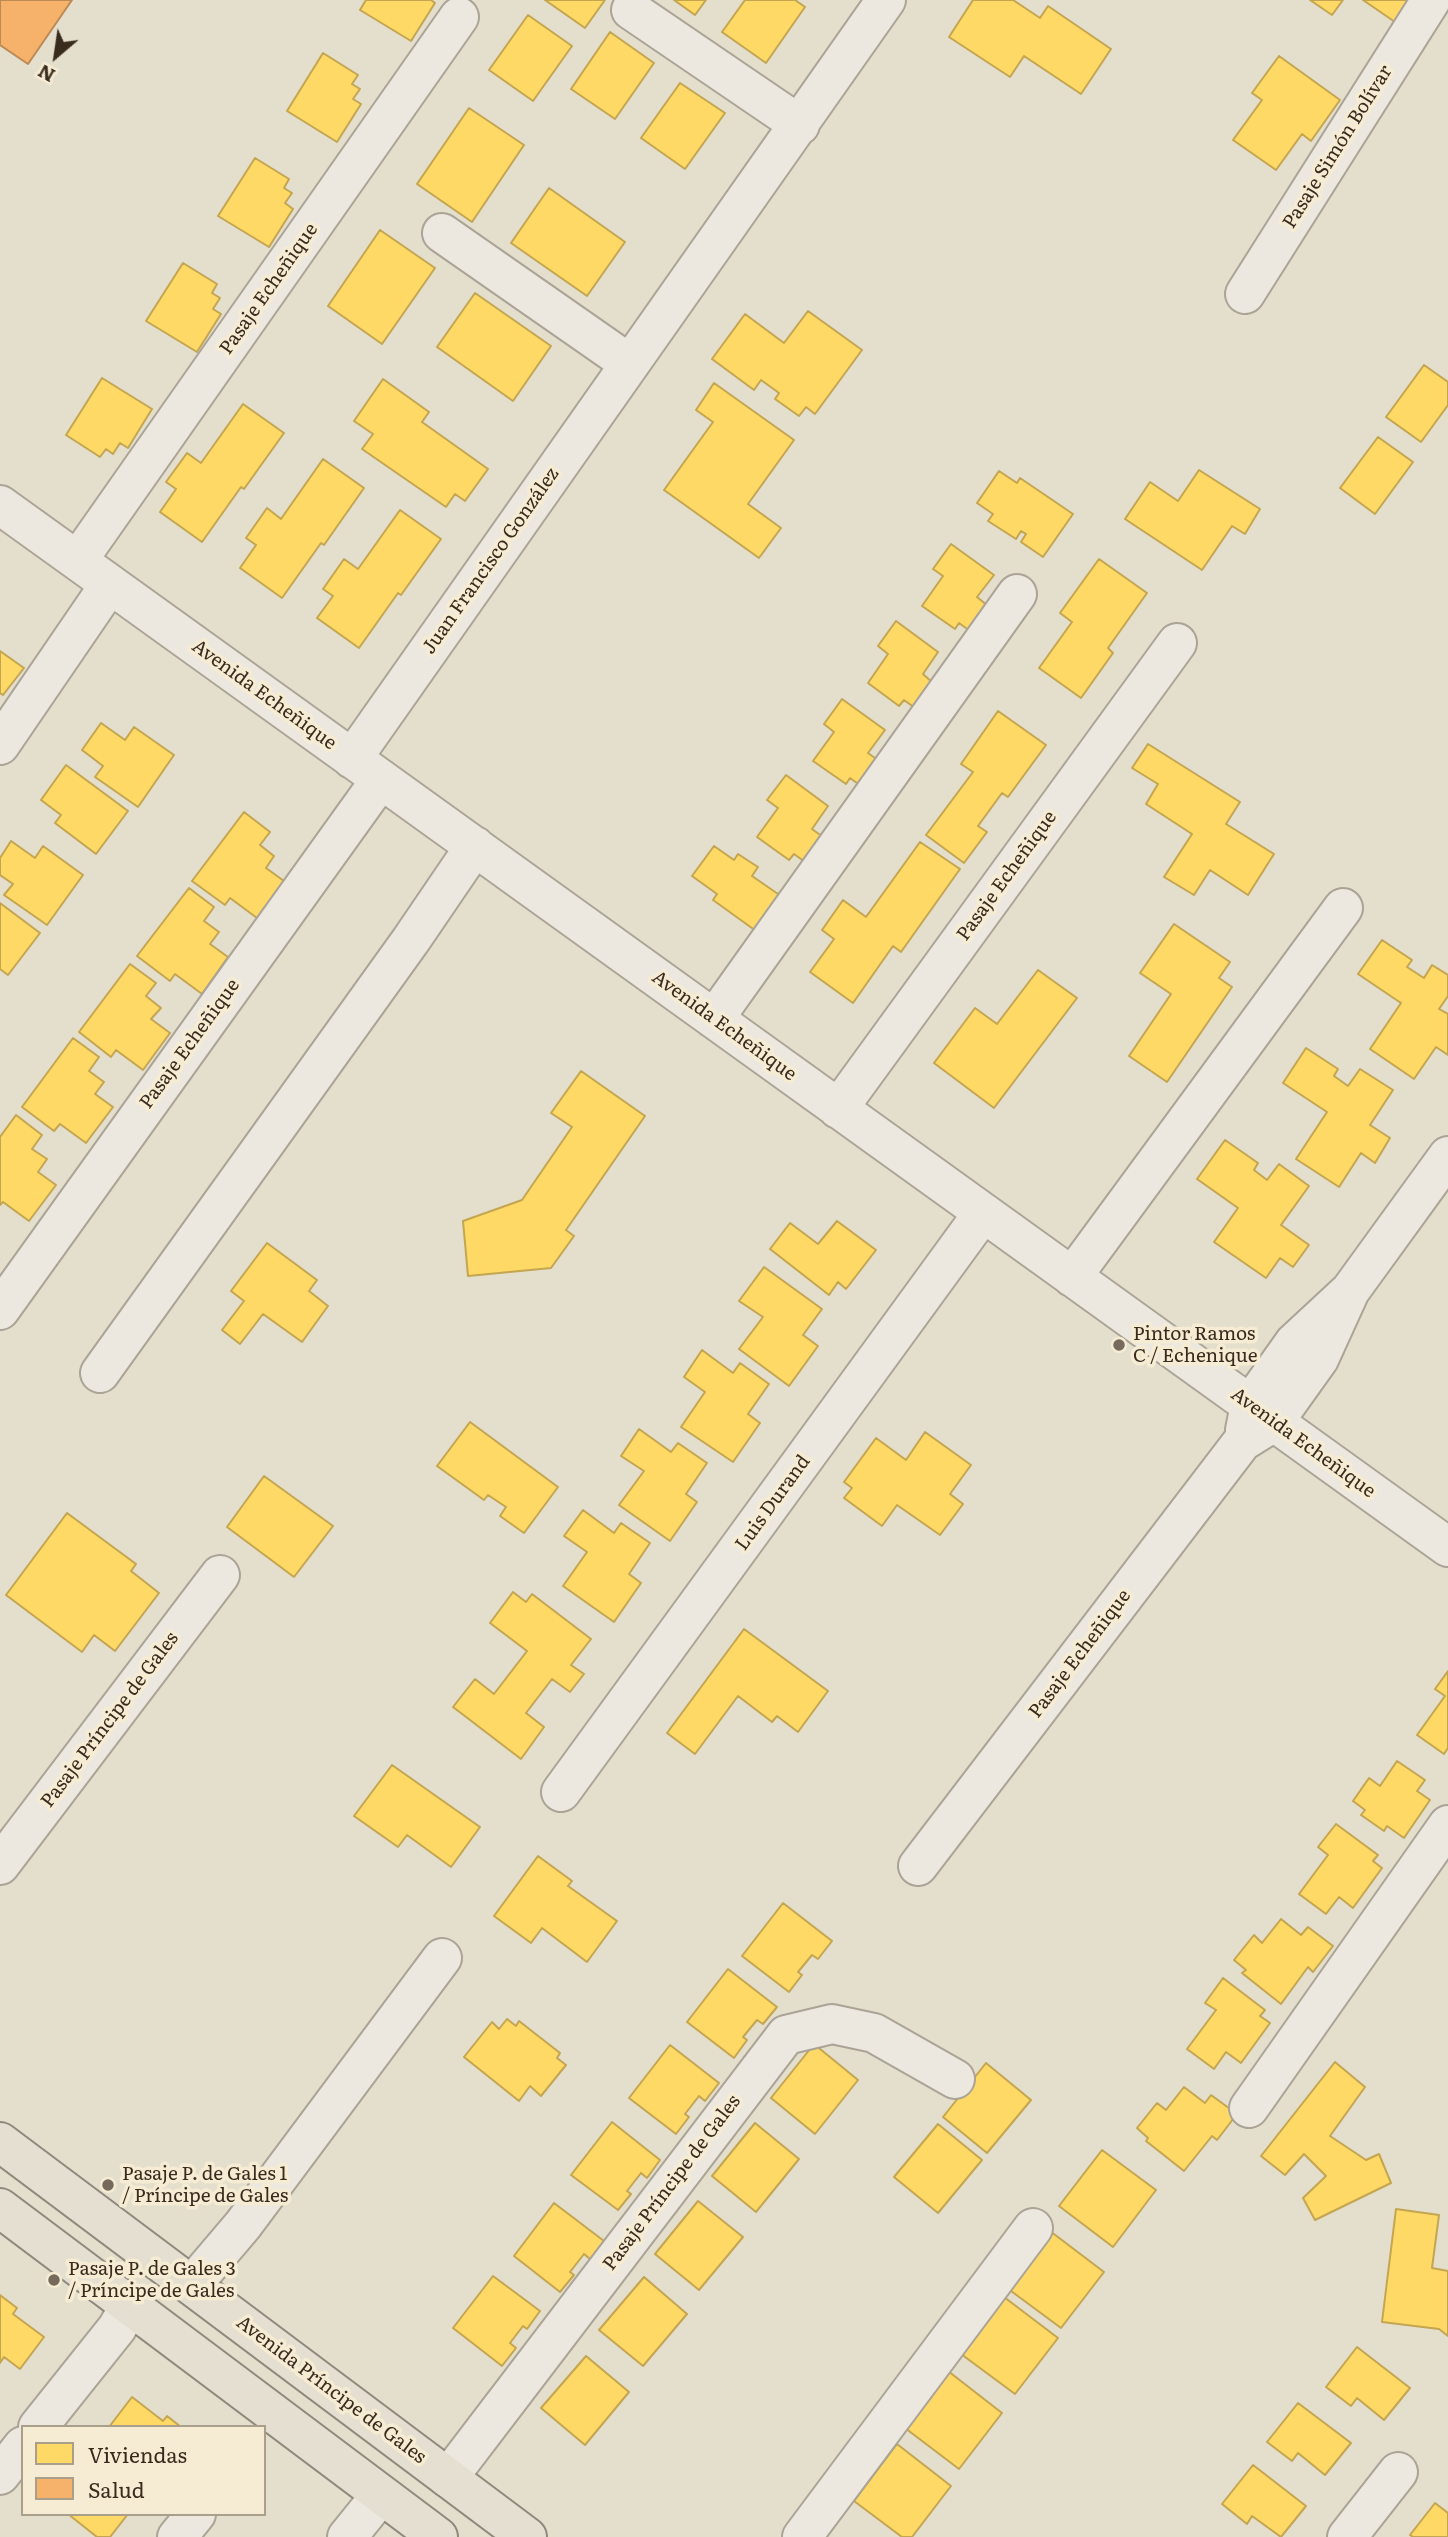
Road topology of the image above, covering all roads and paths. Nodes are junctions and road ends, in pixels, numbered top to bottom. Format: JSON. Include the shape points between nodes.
{"nodes":[{"id":1,"x":886,"y":0,"type":"edge"},
{"id":2,"x":1430,"y":0,"type":"edge"},
{"id":3,"x":631,"y":10,"type":"dead end"},
{"id":4,"x":459,"y":17,"type":"dead end"},
{"id":5,"x":800,"y":125,"type":"junction"},
{"id":6,"x":442,"y":233,"type":"dead end"},
{"id":7,"x":1245,"y":294,"type":"dead end"},
{"id":8,"x":630,"y":364,"type":"junction"},
{"id":9,"x":0,"y":505,"type":"edge"},
{"id":10,"x":78,"y":561,"type":"junction"},
{"id":11,"x":110,"y":584,"type":"junction"},
{"id":12,"x":1017,"y":594,"type":"dead end"},
{"id":13,"x":1177,"y":643,"type":"dead end"},
{"id":14,"x":0,"y":745,"type":"edge"},
{"id":15,"x":366,"y":769,"type":"junction"},
{"id":16,"x":475,"y":846,"type":"junction"},
{"id":17,"x":1343,"y":908,"type":"dead end"},
{"id":18,"x":713,"y":1019,"type":"junction"},
{"id":19,"x":838,"y":1108,"type":"junction"},
{"id":20,"x":1448,"y":1156,"type":"edge"},
{"id":21,"x":983,"y":1213,"type":"junction"},
{"id":22,"x":1072,"y":1277,"type":"junction"},
{"id":23,"x":0,"y":1310,"type":"edge"},
{"id":24,"x":100,"y":1373,"type":"dead end"},
{"id":25,"x":1262,"y":1413,"type":"junction"},
{"id":26,"x":1448,"y":1547,"type":"edge"},
{"id":27,"x":220,"y":1575,"type":"dead end"},
{"id":28,"x":561,"y":1792,"type":"dead end"},
{"id":29,"x":1448,"y":1825,"type":"edge"},
{"id":30,"x":0,"y":1865,"type":"edge"},
{"id":31,"x":918,"y":1866,"type":"dead end"},
{"id":32,"x":442,"y":1958,"type":"dead end"},
{"id":33,"x":955,"y":2079,"type":"dead end"},
{"id":34,"x":1249,"y":2108,"type":"dead end"},
{"id":35,"x":0,"y":2142,"type":"edge"},
{"id":36,"x":0,"y":2208,"type":"edge"},
{"id":37,"x":1033,"y":2228,"type":"dead end"},
{"id":38,"x":192,"y":2286,"type":"junction"},
{"id":39,"x":130,"y":2305,"type":"junction"},
{"id":40,"x":270,"y":2423,"type":"edge"},
{"id":41,"x":40,"y":2425,"type":"edge"},
{"id":42,"x":21,"y":2449,"type":"edge"},
{"id":43,"x":1398,"y":2472,"type":"dead end"},
{"id":44,"x":0,"y":2475,"type":"edge"},
{"id":45,"x":448,"y":2478,"type":"junction"},
{"id":46,"x":381,"y":2495,"type":"junction"},
{"id":47,"x":193,"y":2516,"type":"edge"},
{"id":48,"x":177,"y":2537,"type":"edge"},
{"id":49,"x":347,"y":2537,"type":"edge"},
{"id":50,"x":438,"y":2537,"type":"edge"},
{"id":51,"x":527,"y":2537,"type":"edge"},
{"id":52,"x":802,"y":2537,"type":"edge"},
{"id":53,"x":1347,"y":2537,"type":"edge"}],
"edges":[{"from":1,"to":5,"type":"street","name":"Juan Francisco González"},
{"from":2,"to":7,"type":"street","name":"Pasaje Simón Bolívar"},
{"from":3,"to":5,"type":"street"},
{"from":4,"to":10,"type":"street","name":"Pasaje Echeñique"},
{"from":5,"to":8,"type":"street","name":"Juan Francisco González"},
{"from":6,"to":8,"type":"street"},
{"from":8,"to":15,"type":"street","name":"Juan Francisco González"},
{"from":9,"to":10,"type":"street","name":"Avenida Echeñique"},
{"from":10,"to":11,"type":"street","name":"Avenida Echeñique"},
{"from":11,"to":14,"type":"street"},
{"from":11,"to":15,"type":"street","name":"Avenida Echeñique"},
{"from":12,"to":18,"type":"street"},
{"from":13,"to":19,"type":"street","name":"Pasaje Echeñique"},
{"from":15,"to":16,"type":"street","name":"Avenida Echeñique"},
{"from":15,"to":23,"type":"street","name":"Pasaje Echeñique"},
{"from":16,"to":18,"type":"street","name":"Avenida Echeñique"},
{"from":16,"to":24,"type":"street"},
{"from":17,"to":22,"type":"street"},
{"from":18,"to":19,"type":"street","name":"Avenida Echeñique"},
{"from":19,"to":21,"type":"street","name":"Avenida Echeñique"},
{"from":20,"to":25,"type":"street","via":[[1350,1291],[1294,1343]]},
{"from":21,"to":22,"type":"street","name":"Avenida Echeñique"},
{"from":21,"to":28,"type":"street","name":"Luis Durand"},
{"from":22,"to":25,"type":"street","name":"Avenida Echeñique"},
{"from":25,"to":26,"type":"street","name":"Avenida Echeñique"},
{"from":25,"to":31,"type":"street","name":"Pasaje Echeñique"},
{"from":27,"to":30,"type":"street","name":"Pasaje Príncipe de Gales"},
{"from":29,"to":34,"type":"street"},
{"from":32,"to":38,"type":"street","via":[[243,2225]]},
{"from":33,"to":45,"type":"street","name":"Pasaje Príncipe de Gales","via":[[874,2033],[832,2024],[786,2035]]},
{"from":35,"to":38,"type":"main road","name":"Avenida Príncipe de Gales"},
{"from":36,"to":39,"type":"main road"},
{"from":37,"to":52,"type":"street"},
{"from":38,"to":45,"type":"main road","name":"Avenida Príncipe de Gales"},
{"from":39,"to":40,"type":"main road"},
{"from":39,"to":41,"type":"street"},
{"from":40,"to":46,"type":"main road"},
{"from":42,"to":44,"type":"street"},
{"from":43,"to":53,"type":"street"},
{"from":45,"to":51,"type":"main road","name":"Avenida Príncipe de Gales"},
{"from":46,"to":49,"type":"street"},
{"from":46,"to":50,"type":"main road"},
{"from":47,"to":48,"type":"street"}]}
